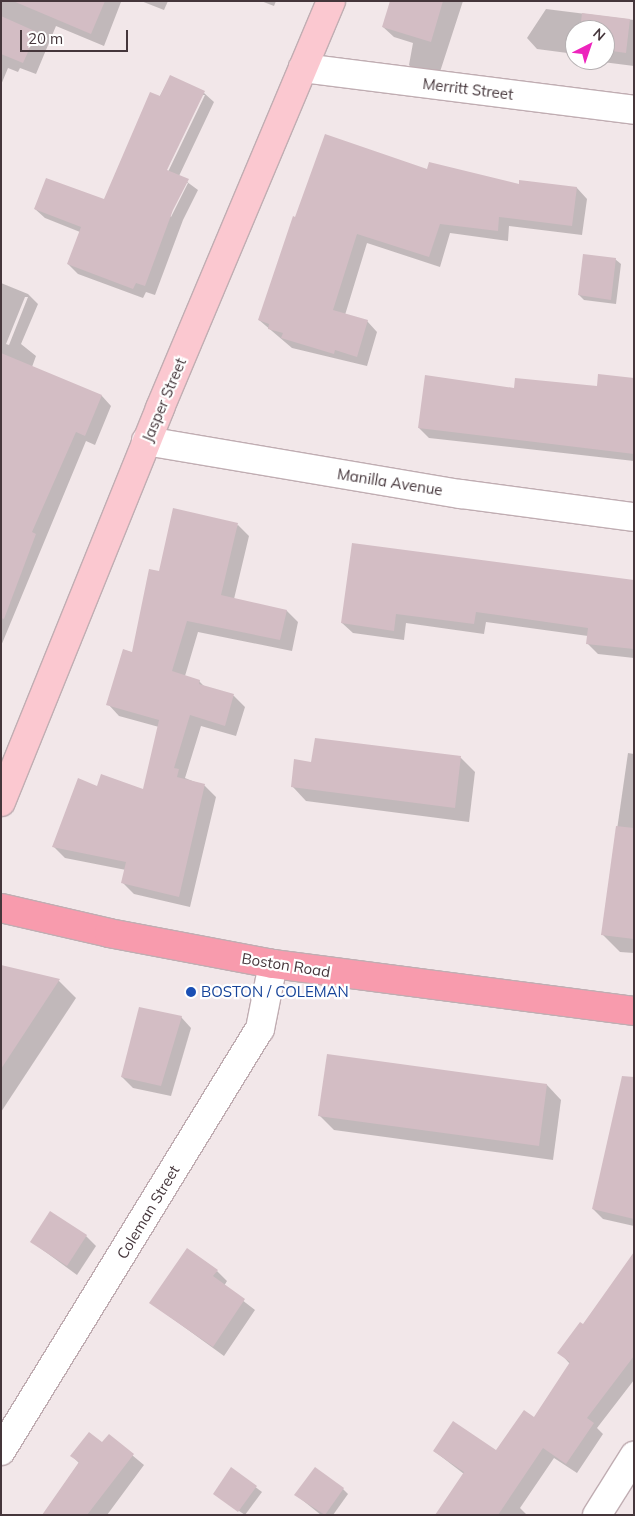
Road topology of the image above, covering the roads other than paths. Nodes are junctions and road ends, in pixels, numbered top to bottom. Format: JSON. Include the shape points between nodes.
{"nodes":[{"id":1,"x":331,"y":1,"type":"edge"},
{"id":2,"x":303,"y":68,"type":"junction"},
{"id":3,"x":634,"y":110,"type":"edge"},
{"id":4,"x":146,"y":441,"type":"junction"},
{"id":5,"x":634,"y":517,"type":"edge"},
{"id":6,"x":1,"y":802,"type":"edge"},
{"id":7,"x":1,"y":908,"type":"edge"},
{"id":8,"x":272,"y":964,"type":"junction"},
{"id":9,"x":634,"y":1011,"type":"edge"},
{"id":10,"x":1,"y":1451,"type":"edge"},
{"id":11,"x":634,"y":1456,"type":"edge"},
{"id":12,"x":597,"y":1515,"type":"edge"}],
"edges":[{"from":1,"to":2,"type":"main road","name":"Jasper Street"},
{"from":2,"to":3,"type":"street","name":"Merritt Street"},
{"from":2,"to":4,"type":"main road","name":"Jasper Street"},
{"from":4,"to":5,"type":"street","name":"Manilla Avenue","via":[[461,494]]},
{"from":4,"to":6,"type":"main road","name":"Jasper Street"},
{"from":7,"to":8,"type":"main road","name":"Boston Road","via":[[121,936]]},
{"from":8,"to":9,"type":"main road","name":"Boston Road"},
{"from":8,"to":10,"type":"street","name":"Coleman Street","via":[[260,1029]]},
{"from":11,"to":12,"type":"street"}]}
